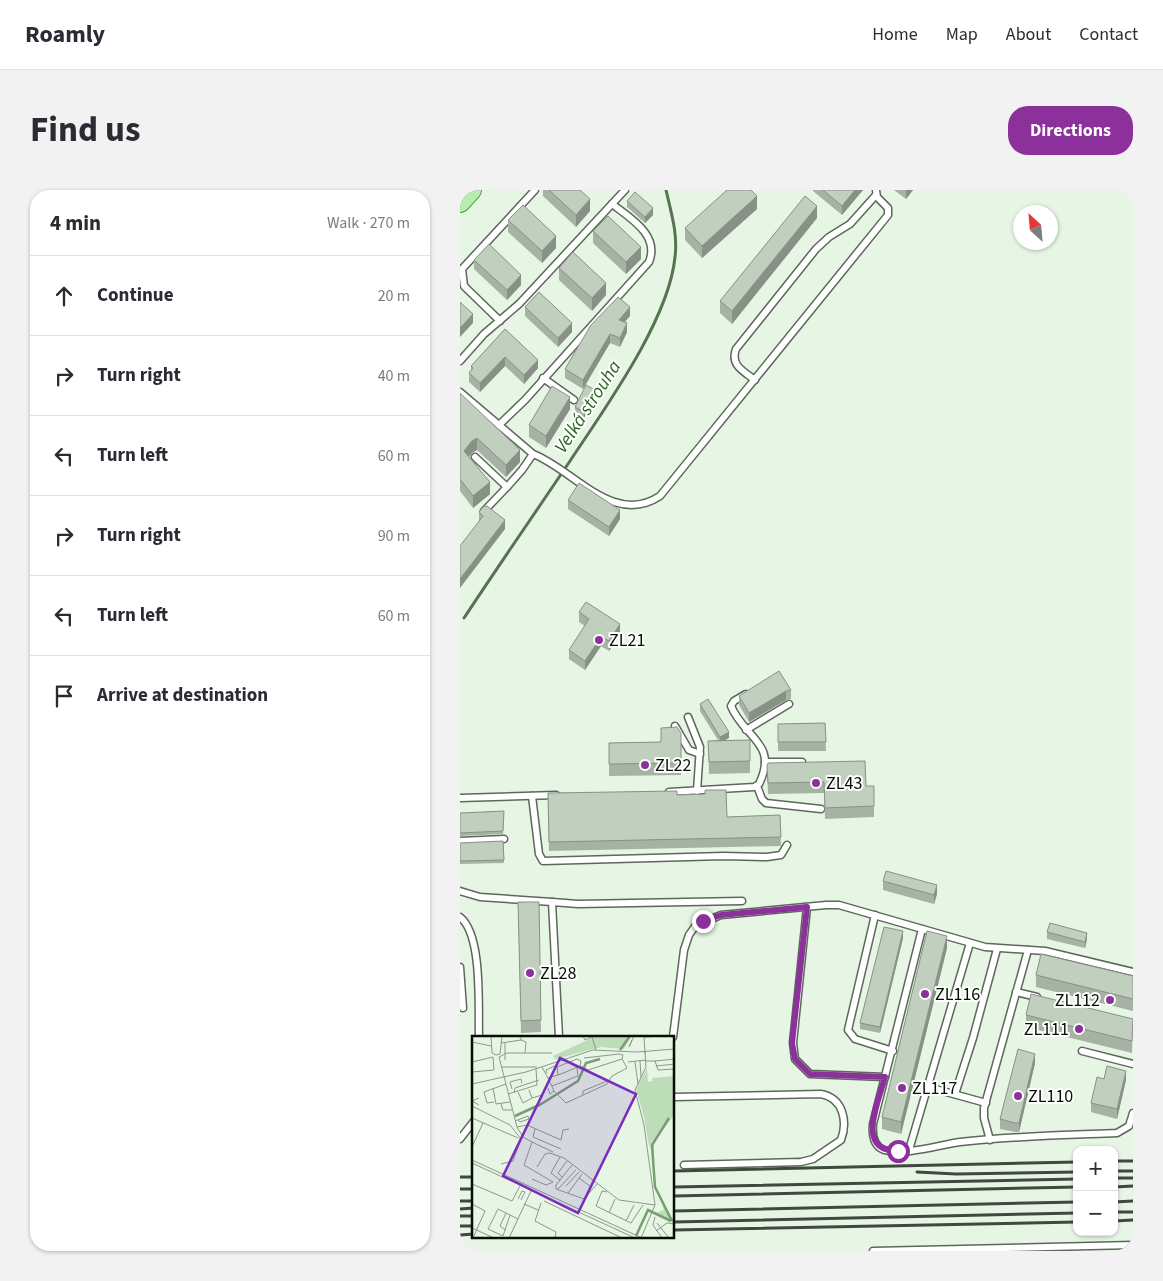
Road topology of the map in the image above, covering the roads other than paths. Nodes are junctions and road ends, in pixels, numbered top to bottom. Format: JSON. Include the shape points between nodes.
{"nodes":[{"id":1,"x":471,"y":190,"type":"edge"},
{"id":2,"x":535,"y":190,"type":"edge"},
{"id":3,"x":625,"y":190,"type":"edge"},
{"id":4,"x":876,"y":193,"type":"edge"},
{"id":5,"x":460,"y":202,"type":"edge"},
{"id":6,"x":612,"y":204,"type":"junction"},
{"id":7,"x":500,"y":321,"type":"junction"},
{"id":8,"x":460,"y":361,"type":"edge"},
{"id":9,"x":543,"y":378,"type":"junction"},
{"id":10,"x":755,"y":380,"type":"junction"},
{"id":11,"x":460,"y":392,"type":"edge"},
{"id":12,"x":574,"y":400,"type":"dead end"},
{"id":13,"x":499,"y":425,"type":"junction"},
{"id":14,"x":533,"y":454,"type":"junction"},
{"id":15,"x":475,"y":457,"type":"dead end"},
{"id":16,"x":507,"y":487,"type":"junction"},
{"id":17,"x":484,"y":511,"type":"edge"},
{"id":18,"x":750,"y":692,"type":"edge"},
{"id":19,"x":789,"y":704,"type":"dead end"},
{"id":20,"x":688,"y":717,"type":"dead end"},
{"id":21,"x":675,"y":726,"type":"edge"},
{"id":22,"x":746,"y":730,"type":"junction"},
{"id":23,"x":700,"y":754,"type":"junction"},
{"id":24,"x":765,"y":762,"type":"junction"},
{"id":25,"x":812,"y":762,"type":"edge"},
{"id":26,"x":757,"y":786,"type":"junction"},
{"id":27,"x":697,"y":791,"type":"junction"},
{"id":28,"x":658,"y":792,"type":"edge"},
{"id":29,"x":561,"y":795,"type":"edge"},
{"id":30,"x":532,"y":796,"type":"junction"},
{"id":31,"x":460,"y":798,"type":"edge"},
{"id":32,"x":821,"y":809,"type":"dead end"},
{"id":33,"x":504,"y":839,"type":"edge"},
{"id":34,"x":460,"y":841,"type":"edge"},
{"id":35,"x":787,"y":845,"type":"dead end"},
{"id":36,"x":460,"y":891,"type":"edge"},
{"id":37,"x":742,"y":901,"type":"dead end"},
{"id":38,"x":552,"y":902,"type":"junction"},
{"id":39,"x":807,"y":907,"type":"junction"},
{"id":40,"x":875,"y":915,"type":"junction"},
{"id":41,"x":460,"y":917,"type":"edge"},
{"id":42,"x":922,"y":929,"type":"junction"},
{"id":43,"x":970,"y":943,"type":"junction"},
{"id":44,"x":997,"y":949,"type":"junction"},
{"id":45,"x":1028,"y":950,"type":"junction"},
{"id":46,"x":460,"y":967,"type":"edge"},
{"id":47,"x":1133,"y":972,"type":"edge"},
{"id":48,"x":1016,"y":992,"type":"junction"},
{"id":49,"x":1043,"y":999,"type":"edge"},
{"id":50,"x":463,"y":1008,"type":"dead end"},
{"id":51,"x":479,"y":1036,"type":"edge"},
{"id":52,"x":559,"y":1036,"type":"edge"},
{"id":53,"x":673,"y":1036,"type":"edge"},
{"id":54,"x":893,"y":1051,"type":"junction"},
{"id":55,"x":1082,"y":1051,"type":"dead end"},
{"id":56,"x":1133,"y":1064,"type":"edge"},
{"id":57,"x":885,"y":1077,"type":"junction"},
{"id":58,"x":928,"y":1087,"type":"junction"},
{"id":59,"x":955,"y":1094,"type":"junction"},
{"id":60,"x":675,"y":1097,"type":"edge"},
{"id":61,"x":986,"y":1103,"type":"junction"},
{"id":62,"x":1133,"y":1113,"type":"edge"},
{"id":63,"x":472,"y":1124,"type":"edge"},
{"id":64,"x":1131,"y":1126,"type":"edge"},
{"id":65,"x":460,"y":1139,"type":"edge"},
{"id":66,"x":990,"y":1140,"type":"junction"},
{"id":67,"x":909,"y":1150,"type":"junction"},
{"id":68,"x":684,"y":1165,"type":"dead end"},
{"id":69,"x":1133,"y":1245,"type":"edge"},
{"id":70,"x":873,"y":1251,"type":"edge"}],
"edges":[{"from":1,"to":5,"type":"main road"},
{"from":2,"to":7,"type":"lane","via":[[462,269],[464,286]]},
{"from":3,"to":6,"type":"lane"},
{"from":4,"to":10,"type":"lane","via":[[888,208],[888,215]]},
{"from":4,"to":10,"type":"lane","via":[[850,224],[820,244],[736,349],[735,363]]},
{"from":6,"to":7,"type":"lane"},
{"from":6,"to":9,"type":"lane","via":[[645,232],[652,251],[649,262]]},
{"from":7,"to":8,"type":"lane"},
{"from":9,"to":12,"type":"lane"},
{"from":9,"to":13,"type":"lane"},
{"from":10,"to":14,"type":"lane","via":[[658,498],[636,506],[604,497]]},
{"from":11,"to":13,"type":"lane"},
{"from":13,"to":14,"type":"lane"},
{"from":14,"to":16,"type":"lane"},
{"from":15,"to":16,"type":"lane"},
{"from":16,"to":17,"type":"lane"},
{"from":18,"to":22,"type":"lane","via":[[731,704]]},
{"from":19,"to":22,"type":"lane"},
{"from":20,"to":23,"type":"lane","via":[[699,742]]},
{"from":21,"to":23,"type":"lane","via":[[689,750]]},
{"from":22,"to":24,"type":"lane","via":[[763,746]]},
{"from":23,"to":27,"type":"lane"},
{"from":24,"to":25,"type":"lane"},
{"from":24,"to":26,"type":"lane"},
{"from":26,"to":27,"type":"lane"},
{"from":26,"to":32,"type":"lane","via":[[766,804]]},
{"from":27,"to":28,"type":"lane"},
{"from":29,"to":30,"type":"lane"},
{"from":30,"to":31,"type":"lane"},
{"from":30,"to":35,"type":"lane","via":[[539,854],[543,861],[772,857],[781,854]]},
{"from":33,"to":34,"type":"lane"},
{"from":36,"to":38,"type":"lane","via":[[480,897]]},
{"from":37,"to":38,"type":"lane"},
{"from":38,"to":52,"type":"lane"},
{"from":39,"to":40,"type":"lane","via":[[833,904]]},
{"from":39,"to":53,"type":"lane","via":[[721,915],[696,926],[688,936],[684,950]]},
{"from":39,"to":57,"type":"lane","via":[[792,1043],[795,1059],[810,1074]]},
{"from":40,"to":42,"type":"lane"},
{"from":40,"to":54,"type":"lane","via":[[848,1030],[855,1039]]},
{"from":41,"to":51,"type":"lane","via":[[468,924],[475,944]]},
{"from":42,"to":43,"type":"lane"},
{"from":42,"to":54,"type":"lane"},
{"from":43,"to":44,"type":"lane"},
{"from":43,"to":58,"type":"lane"},
{"from":44,"to":45,"type":"lane"},
{"from":44,"to":59,"type":"lane"},
{"from":45,"to":47,"type":"lane","via":[[1045,951]]},
{"from":45,"to":48,"type":"lane"},
{"from":46,"to":50,"type":"lane"},
{"from":48,"to":49,"type":"lane"},
{"from":48,"to":61,"type":"lane"},
{"from":54,"to":57,"type":"lane"},
{"from":55,"to":56,"type":"lane"},
{"from":57,"to":67,"type":"lane","via":[[873,1124],[873,1139],[883,1149]]},
{"from":58,"to":59,"type":"lane"},
{"from":58,"to":67,"type":"lane"},
{"from":59,"to":61,"type":"lane"},
{"from":60,"to":68,"type":"lane","via":[[821,1094],[837,1102],[844,1120],[841,1140],[807,1161]]},
{"from":61,"to":66,"type":"lane","via":[[984,1118]]},
{"from":62,"to":64,"type":"lane"},
{"from":63,"to":65,"type":"lane"},
{"from":64,"to":66,"type":"lane","via":[[1117,1132]]},
{"from":66,"to":67,"type":"lane"},
{"from":69,"to":70,"type":"lane"}]}
